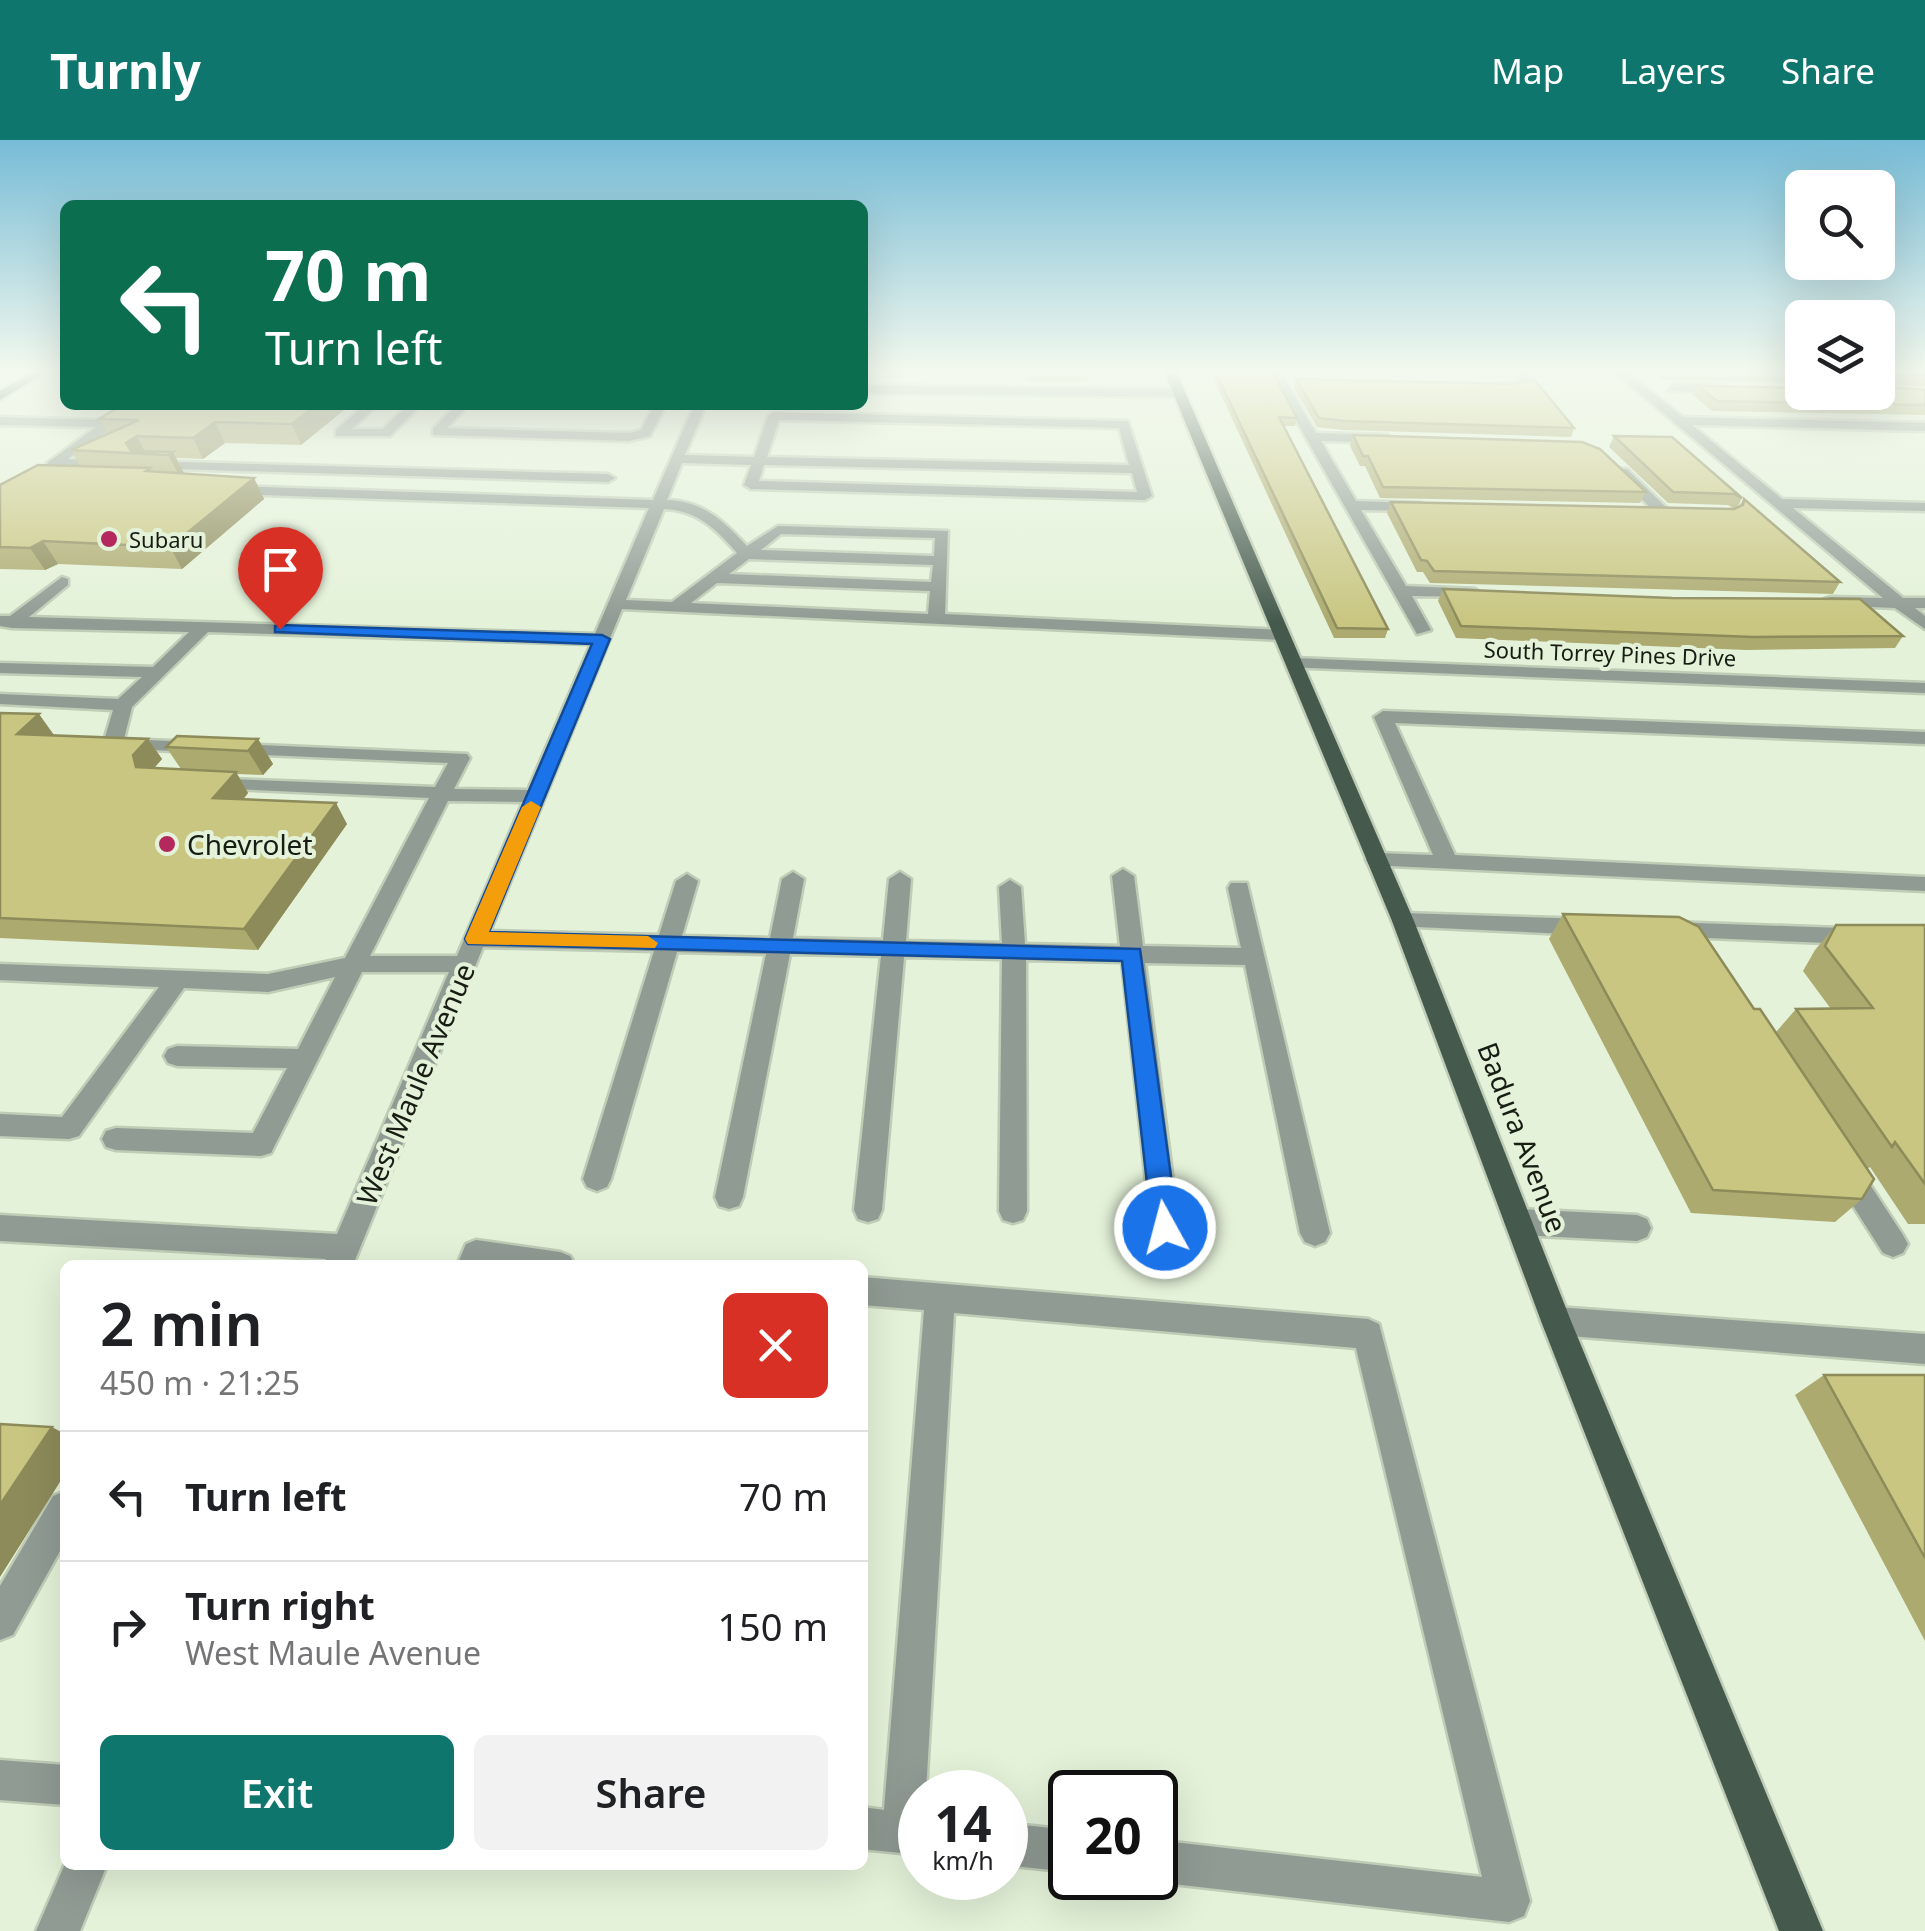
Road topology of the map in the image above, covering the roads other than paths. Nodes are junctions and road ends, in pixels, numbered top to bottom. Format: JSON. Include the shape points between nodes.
{"nodes":[{"id":1,"x":65,"y":455,"type":"edge"},
{"id":2,"x":679,"y":455,"type":"edge"},
{"id":3,"x":760,"y":455,"type":"edge"},
{"id":4,"x":1134,"y":455,"type":"edge"},
{"id":5,"x":1205,"y":455,"type":"edge"},
{"id":6,"x":1322,"y":455,"type":"edge"},
{"id":7,"x":1720,"y":455,"type":"edge"},
{"id":8,"x":677,"y":459,"type":"junction"},
{"id":9,"x":758,"y":460,"type":"junction"},
{"id":10,"x":1611,"y":461,"type":"edge"},
{"id":11,"x":1138,"y":469,"type":"junction"},
{"id":12,"x":42,"y":478,"type":"edge"},
{"id":13,"x":118,"y":480,"type":"edge"},
{"id":14,"x":136,"y":481,"type":"edge"},
{"id":15,"x":174,"y":482,"type":"edge"},
{"id":16,"x":214,"y":490,"type":"edge"},
{"id":17,"x":595,"y":501,"type":"junction"},
{"id":18,"x":1778,"y":504,"type":"junction"},
{"id":19,"x":659,"y":506,"type":"junction"},
{"id":20,"x":1351,"y":506,"type":"junction"},
{"id":21,"x":1429,"y":508,"type":"edge"},
{"id":22,"x":1925,"y":508,"type":"edge"},
{"id":23,"x":1638,"y":514,"type":"edge"},
{"id":24,"x":746,"y":554,"type":"junction"},
{"id":25,"x":941,"y":561,"type":"junction"},
{"id":26,"x":714,"y":578,"type":"junction"},
{"id":27,"x":62,"y":582,"type":"dead end"},
{"id":28,"x":938,"y":587,"type":"junction"},
{"id":29,"x":1400,"y":591,"type":"junction"},
{"id":30,"x":1498,"y":595,"type":"edge"},
{"id":31,"x":1810,"y":602,"type":"edge"},
{"id":32,"x":1898,"y":602,"type":"junction"},
{"id":33,"x":1925,"y":603,"type":"edge"},
{"id":34,"x":617,"y":604,"type":"junction"},
{"id":35,"x":675,"y":607,"type":"junction"},
{"id":36,"x":936,"y":619,"type":"junction"},
{"id":37,"x":1925,"y":624,"type":"edge"},
{"id":38,"x":5,"y":625,"type":"edge"},
{"id":39,"x":204,"y":627,"type":"junction"},
{"id":40,"x":1423,"y":630,"type":"dead end"},
{"id":41,"x":1281,"y":635,"type":"junction"},
{"id":42,"x":602,"y":639,"type":"junction"},
{"id":43,"x":1293,"y":663,"type":"junction"},
{"id":44,"x":0,"y":668,"type":"edge"},
{"id":45,"x":157,"y":672,"type":"junction"},
{"id":46,"x":1925,"y":688,"type":"edge"},
{"id":47,"x":0,"y":699,"type":"edge"},
{"id":48,"x":123,"y":705,"type":"junction"},
{"id":49,"x":1925,"y":738,"type":"edge"},
{"id":50,"x":190,"y":747,"type":"junction"},
{"id":51,"x":168,"y":770,"type":"edge"},
{"id":52,"x":197,"y":782,"type":"edge"},
{"id":53,"x":442,"y":795,"type":"junction"},
{"id":54,"x":536,"y":796,"type":"junction"},
{"id":55,"x":1377,"y":860,"type":"junction"},
{"id":56,"x":1447,"y":862,"type":"junction"},
{"id":57,"x":1123,"y":876,"type":"dead end"},
{"id":58,"x":792,"y":879,"type":"dead end"},
{"id":59,"x":900,"y":880,"type":"dead end"},
{"id":60,"x":687,"y":881,"type":"dead end"},
{"id":61,"x":1925,"y":884,"type":"edge"},
{"id":62,"x":1010,"y":887,"type":"dead end"},
{"id":63,"x":1239,"y":888,"type":"dead end"},
{"id":64,"x":1403,"y":921,"type":"junction"},
{"id":65,"x":1612,"y":928,"type":"edge"},
{"id":66,"x":1652,"y":930,"type":"edge"},
{"id":67,"x":1692,"y":931,"type":"junction"},
{"id":68,"x":476,"y":939,"type":"junction"},
{"id":69,"x":1925,"y":939,"type":"edge"},
{"id":70,"x":668,"y":944,"type":"junction"},
{"id":71,"x":782,"y":946,"type":"junction"},
{"id":72,"x":895,"y":949,"type":"junction"},
{"id":73,"x":1014,"y":952,"type":"junction"},
{"id":74,"x":1132,"y":954,"type":"junction"},
{"id":75,"x":1255,"y":957,"type":"junction"},
{"id":76,"x":356,"y":964,"type":"junction"},
{"id":77,"x":465,"y":964,"type":"junction"},
{"id":78,"x":1712,"y":964,"type":"edge"},
{"id":79,"x":0,"y":972,"type":"edge"},
{"id":80,"x":178,"y":979,"type":"junction"},
{"id":81,"x":177,"y":1056,"type":"dead end"},
{"id":82,"x":307,"y":1059,"type":"junction"},
{"id":83,"x":0,"y":1125,"type":"edge"},
{"id":84,"x":116,"y":1139,"type":"dead end"},
{"id":85,"x":1829,"y":1145,"type":"edge"},
{"id":86,"x":597,"y":1179,"type":"dead end"},
{"id":87,"x":729,"y":1197,"type":"dead end"},
{"id":88,"x":868,"y":1210,"type":"dead end"},
{"id":89,"x":1013,"y":1211,"type":"dead end"},
{"id":90,"x":1518,"y":1222,"type":"junction"},
{"id":91,"x":0,"y":1228,"type":"edge"},
{"id":92,"x":1165,"y":1228,"type":"dead end"},
{"id":93,"x":1636,"y":1228,"type":"dead end"},
{"id":94,"x":1315,"y":1233,"type":"dead end"},
{"id":95,"x":1893,"y":1244,"type":"dead end"},
{"id":96,"x":210,"y":1252,"type":"edge"},
{"id":97,"x":342,"y":1256,"type":"edge"},
{"id":98,"x":474,"y":1260,"type":"edge"},
{"id":99,"x":522,"y":1260,"type":"edge"},
{"id":100,"x":868,"y":1292,"type":"edge"},
{"id":101,"x":940,"y":1298,"type":"junction"},
{"id":102,"x":1556,"y":1321,"type":"junction"},
{"id":103,"x":1925,"y":1349,"type":"edge"},
{"id":104,"x":60,"y":1517,"type":"edge"},
{"id":105,"x":0,"y":1622,"type":"edge"},
{"id":106,"x":0,"y":1780,"type":"edge"},
{"id":107,"x":60,"y":1784,"type":"edge"},
{"id":108,"x":895,"y":1831,"type":"edge"},
{"id":109,"x":1178,"y":1864,"type":"edge"},
{"id":110,"x":84,"y":1870,"type":"edge"},
{"id":111,"x":58,"y":1931,"type":"edge"},
{"id":112,"x":1801,"y":1931,"type":"edge"}],
"edges":[{"from":1,"to":17,"type":"street","via":[[54,462],[612,473]]},
{"from":2,"to":8,"type":"street","name":"West Maule Avenue"},
{"from":3,"to":9,"type":"street"},
{"from":4,"to":11,"type":"street"},
{"from":5,"to":41,"type":"main road","name":"Badura Avenue"},
{"from":6,"to":20,"type":"street"},
{"from":7,"to":18,"type":"street"},
{"from":8,"to":9,"type":"street"},
{"from":8,"to":19,"type":"street","name":"West Maule Avenue"},
{"from":9,"to":11,"type":"street"},
{"from":9,"to":11,"type":"street","via":[[751,485],[1145,496]]},
{"from":10,"to":23,"type":"street","via":[[1673,514]]},
{"from":12,"to":13,"type":"street"},
{"from":14,"to":15,"type":"street"},
{"from":16,"to":17,"type":"street"},
{"from":17,"to":19,"type":"street"},
{"from":18,"to":22,"type":"street"},
{"from":18,"to":32,"type":"street"},
{"from":19,"to":24,"type":"street","via":[[698,510]]},
{"from":19,"to":34,"type":"street","name":"West Maule Avenue"},
{"from":20,"to":21,"type":"street"},
{"from":20,"to":29,"type":"street"},
{"from":24,"to":25,"type":"street"},
{"from":24,"to":25,"type":"street","via":[[778,530],[942,534]]},
{"from":24,"to":26,"type":"street"},
{"from":25,"to":28,"type":"street"},
{"from":26,"to":28,"type":"street"},
{"from":26,"to":35,"type":"street"},
{"from":27,"to":38,"type":"street"},
{"from":28,"to":36,"type":"street"},
{"from":29,"to":30,"type":"street"},
{"from":29,"to":40,"type":"street"},
{"from":31,"to":32,"type":"street"},
{"from":32,"to":33,"type":"street"},
{"from":32,"to":37,"type":"street"},
{"from":34,"to":35,"type":"street"},
{"from":34,"to":42,"type":"street","name":"West Maule Avenue"},
{"from":35,"to":36,"type":"street"},
{"from":36,"to":41,"type":"street"},
{"from":38,"to":39,"type":"street"},
{"from":39,"to":42,"type":"street"},
{"from":39,"to":45,"type":"street"},
{"from":41,"to":43,"type":"main road","name":"Badura Avenue"},
{"from":42,"to":54,"type":"street","name":"West Maule Avenue"},
{"from":43,"to":46,"type":"street","name":"South Torrey Pines Drive"},
{"from":43,"to":55,"type":"main road","name":"Badura Avenue"},
{"from":44,"to":45,"type":"street"},
{"from":45,"to":48,"type":"street"},
{"from":47,"to":48,"type":"street"},
{"from":48,"to":50,"type":"street","via":[[113,744]]},
{"from":49,"to":56,"type":"street","via":[[1383,717]]},
{"from":50,"to":51,"type":"street"},
{"from":50,"to":53,"type":"street","via":[[460,758]]},
{"from":52,"to":53,"type":"street"},
{"from":53,"to":54,"type":"street"},
{"from":53,"to":76,"type":"street"},
{"from":54,"to":68,"type":"street","name":"West Maule Avenue"},
{"from":55,"to":56,"type":"street"},
{"from":55,"to":64,"type":"main road","name":"Badura Avenue"},
{"from":56,"to":61,"type":"street"},
{"from":57,"to":74,"type":"street"},
{"from":58,"to":71,"type":"street"},
{"from":59,"to":72,"type":"street"},
{"from":60,"to":70,"type":"street"},
{"from":62,"to":73,"type":"street"},
{"from":63,"to":75,"type":"street"},
{"from":64,"to":65,"type":"street"},
{"from":64,"to":90,"type":"main road","name":"Badura Avenue"},
{"from":66,"to":67,"type":"street"},
{"from":67,"to":69,"type":"street"},
{"from":67,"to":78,"type":"street"},
{"from":68,"to":70,"type":"street"},
{"from":68,"to":77,"type":"street","name":"West Maule Avenue"},
{"from":70,"to":71,"type":"street"},
{"from":70,"to":86,"type":"street"},
{"from":71,"to":72,"type":"street"},
{"from":71,"to":87,"type":"street"},
{"from":72,"to":73,"type":"street"},
{"from":72,"to":88,"type":"street"},
{"from":73,"to":74,"type":"street"},
{"from":73,"to":89,"type":"street"},
{"from":74,"to":75,"type":"street"},
{"from":74,"to":92,"type":"street"},
{"from":75,"to":94,"type":"street"},
{"from":76,"to":77,"type":"street"},
{"from":76,"to":80,"type":"street","via":[[268,983]]},
{"from":76,"to":82,"type":"street"},
{"from":77,"to":97,"type":"street","name":"West Maule Avenue"},
{"from":79,"to":80,"type":"street"},
{"from":80,"to":83,"type":"street","via":[[69,1128]]},
{"from":81,"to":82,"type":"street"},
{"from":82,"to":84,"type":"street","via":[[262,1144]]},
{"from":85,"to":95,"type":"street"},
{"from":90,"to":93,"type":"street"},
{"from":90,"to":102,"type":"main road","name":"Badura Avenue"},
{"from":91,"to":96,"type":"street"},
{"from":96,"to":97,"type":"street"},
{"from":98,"to":99,"type":"street","via":[[476,1254]]},
{"from":100,"to":101,"type":"street"},
{"from":101,"to":108,"type":"street"},
{"from":101,"to":109,"type":"street","via":[[1368,1334],[1509,1902]]},
{"from":102,"to":103,"type":"street"},
{"from":102,"to":112,"type":"main road","name":"Badura Avenue"},
{"from":104,"to":105,"type":"street"},
{"from":106,"to":107,"type":"street"},
{"from":110,"to":111,"type":"street"}]}
